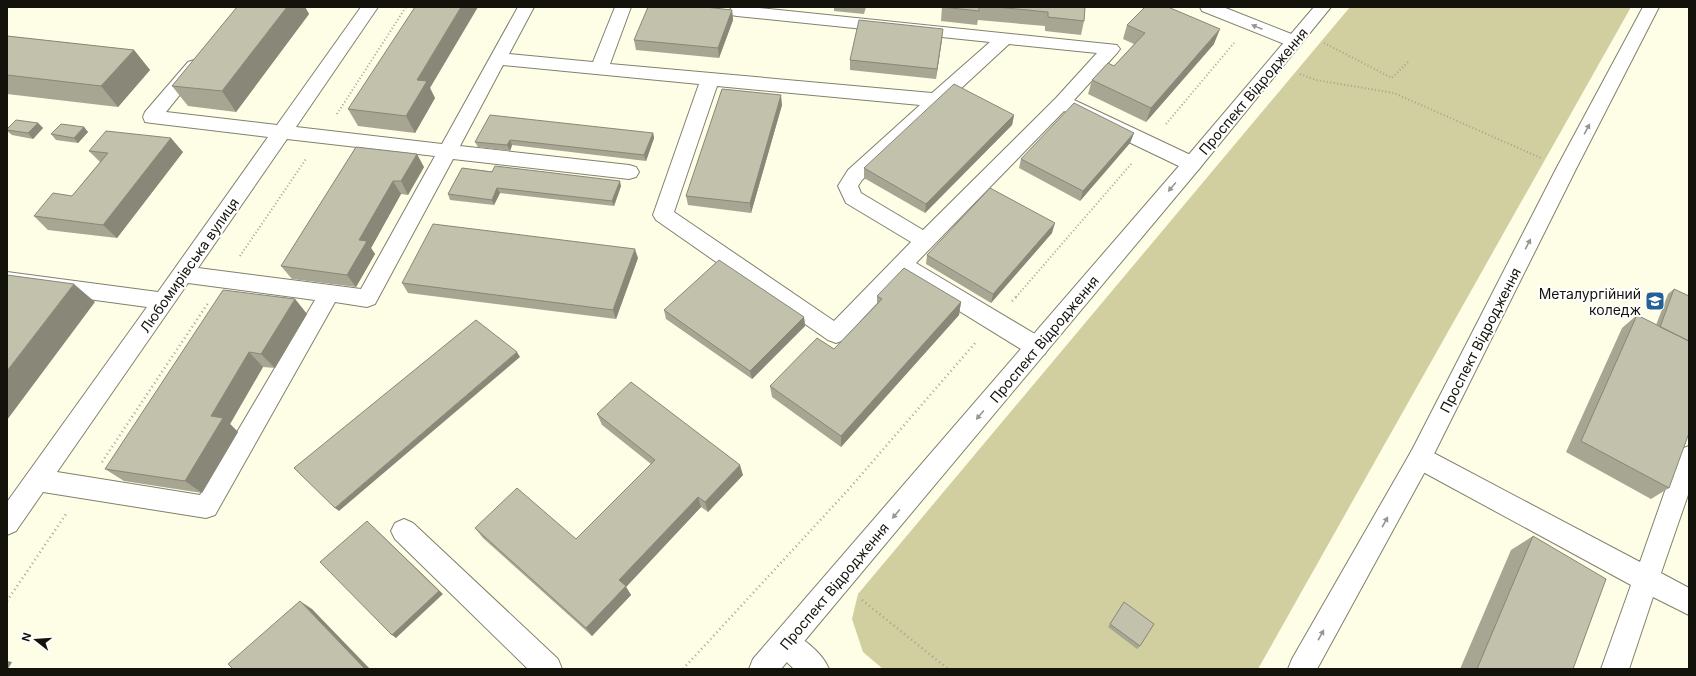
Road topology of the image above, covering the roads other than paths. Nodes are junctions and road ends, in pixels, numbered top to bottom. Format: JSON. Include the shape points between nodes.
{"nodes":[{"id":1,"x":370,"y":7,"type":"edge"},
{"id":2,"x":526,"y":7,"type":"edge"},
{"id":3,"x":624,"y":7,"type":"edge"},
{"id":4,"x":1208,"y":7,"type":"edge"},
{"id":5,"x":1323,"y":7,"type":"edge"},
{"id":6,"x":1651,"y":7,"type":"edge"},
{"id":7,"x":737,"y":11,"type":"dead end"},
{"id":8,"x":1300,"y":34,"type":"junction"},
{"id":9,"x":1005,"y":38,"type":"junction"},
{"id":10,"x":206,"y":51,"type":"edge"},
{"id":11,"x":498,"y":59,"type":"junction"},
{"id":12,"x":599,"y":68,"type":"junction"},
{"id":13,"x":710,"y":79,"type":"junction"},
{"id":14,"x":936,"y":100,"type":"junction"},
{"id":15,"x":1062,"y":102,"type":"junction"},
{"id":16,"x":281,"y":133,"type":"junction"},
{"id":17,"x":446,"y":152,"type":"junction"},
{"id":18,"x":1192,"y":164,"type":"junction"},
{"id":19,"x":630,"y":172,"type":"dead end"},
{"id":20,"x":925,"y":241,"type":"junction"},
{"id":21,"x":902,"y":265,"type":"junction"},
{"id":22,"x":182,"y":274,"type":"junction"},
{"id":23,"x":7,"y":280,"type":"edge"},
{"id":24,"x":329,"y":294,"type":"junction"},
{"id":25,"x":163,"y":301,"type":"junction"},
{"id":26,"x":1037,"y":347,"type":"junction"},
{"id":27,"x":1689,"y":457,"type":"edge"},
{"id":28,"x":1420,"y":458,"type":"junction"},
{"id":29,"x":37,"y":480,"type":"junction"},
{"id":30,"x":7,"y":523,"type":"edge"},
{"id":31,"x":404,"y":531,"type":"dead end"},
{"id":32,"x":1646,"y":578,"type":"junction"},
{"id":33,"x":1689,"y":602,"type":"edge"},
{"id":34,"x":785,"y":644,"type":"junction"},
{"id":35,"x":548,"y":669,"type":"edge"},
{"id":36,"x":763,"y":669,"type":"edge"},
{"id":37,"x":815,"y":669,"type":"edge"},
{"id":38,"x":1302,"y":669,"type":"edge"},
{"id":39,"x":1615,"y":669,"type":"edge"}],
"edges":[{"from":1,"to":16,"type":"main road","name":"Любомирівська вулиця"},
{"from":2,"to":11,"type":"main road"},
{"from":3,"to":12,"type":"main road"},
{"from":8,"to":4,"type":"main road","one_way":true},
{"from":5,"to":8,"type":"main road","name":"Проспект Відродження"},
{"from":28,"to":6,"type":"main road","name":"Проспект Відродження","one_way":true},
{"from":7,"to":9,"type":"main road"},
{"from":8,"to":18,"type":"main road","name":"Проспект Відродження"},
{"from":9,"to":14,"type":"main road"},
{"from":9,"to":15,"type":"main road","via":[[1110,49]]},
{"from":10,"to":16,"type":"main road","via":[[152,117]]},
{"from":11,"to":12,"type":"main road"},
{"from":11,"to":17,"type":"main road"},
{"from":12,"to":13,"type":"main road"},
{"from":13,"to":14,"type":"main road"},
{"from":13,"to":21,"type":"main road","via":[[663,215],[836,334]]},
{"from":14,"to":20,"type":"main road","via":[[855,175],[848,186],[853,198]]},
{"from":15,"to":18,"type":"main road"},
{"from":15,"to":20,"type":"main road"},
{"from":16,"to":17,"type":"main road"},
{"from":16,"to":22,"type":"main road","name":"Любомирівська вулиця"},
{"from":17,"to":19,"type":"main road"},
{"from":17,"to":24,"type":"main road","via":[[367,298]]},
{"from":18,"to":26,"type":"main road","name":"Проспект Відродження","one_way":true},
{"from":20,"to":21,"type":"main road"},
{"from":21,"to":26,"type":"main road"},
{"from":22,"to":24,"type":"main road"},
{"from":22,"to":25,"type":"main road","name":"Любомирівська вулиця"},
{"from":23,"to":25,"type":"main road"},
{"from":24,"to":29,"type":"main road","via":[[206,507]]},
{"from":25,"to":29,"type":"main road","name":"Любомирівська вулиця"},
{"from":26,"to":34,"type":"main road","name":"Проспект Відродження","one_way":true},
{"from":27,"to":32,"type":"main road"},
{"from":28,"to":32,"type":"main road"},
{"from":38,"to":28,"type":"main road","name":"Проспект Відродження","one_way":true},
{"from":29,"to":30,"type":"main road","name":"Любомирівська вулиця"},
{"from":31,"to":35,"type":"main road"},
{"from":32,"to":33,"type":"main road"},
{"from":32,"to":39,"type":"main road"},
{"from":34,"to":36,"type":"main road","name":"Проспект Відродження"},
{"from":34,"to":37,"type":"main road"}]}
